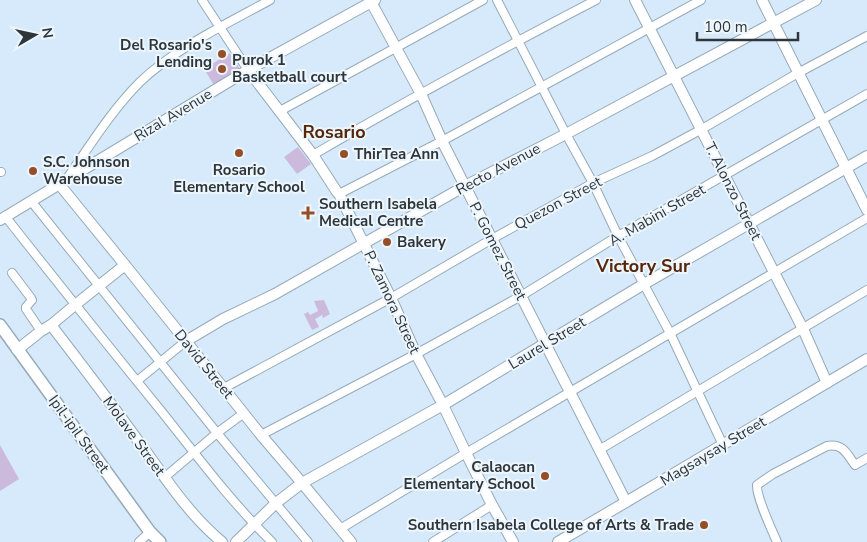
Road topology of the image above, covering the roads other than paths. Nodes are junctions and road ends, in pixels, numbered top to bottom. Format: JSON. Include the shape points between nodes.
{"nodes":[{"id":1,"x":202,"y":0,"type":"edge"},
{"id":2,"x":270,"y":0,"type":"edge"},
{"id":3,"x":483,"y":0,"type":"edge"},
{"id":4,"x":497,"y":0,"type":"edge"},
{"id":5,"x":596,"y":0,"type":"edge"},
{"id":6,"x":636,"y":0,"type":"edge"},
{"id":7,"x":701,"y":0,"type":"edge"},
{"id":8,"x":762,"y":0,"type":"edge"},
{"id":9,"x":816,"y":0,"type":"edge"},
{"id":10,"x":372,"y":1,"type":"edge"},
{"id":11,"x":774,"y":23,"type":"junction"},
{"id":12,"x":220,"y":28,"type":"junction"},
{"id":13,"x":650,"y":28,"type":"junction"},
{"id":14,"x":867,"y":36,"type":"edge"},
{"id":15,"x":518,"y":41,"type":"junction"},
{"id":16,"x":396,"y":49,"type":"junction"},
{"id":17,"x":248,"y":70,"type":"junction"},
{"id":18,"x":798,"y":73,"type":"junction"},
{"id":19,"x":674,"y":75,"type":"junction"},
{"id":20,"x":541,"y":87,"type":"junction"},
{"id":21,"x":421,"y":94,"type":"junction"},
{"id":22,"x":867,"y":94,"type":"edge"},
{"id":23,"x":280,"y":111,"type":"junction"},
{"id":24,"x":821,"y":120,"type":"junction"},
{"id":25,"x":702,"y":129,"type":"junction"},
{"id":26,"x":566,"y":134,"type":"junction"},
{"id":27,"x":442,"y":141,"type":"junction"},
{"id":28,"x":312,"y":155,"type":"junction"},
{"id":29,"x":867,"y":156,"type":"edge"},
{"id":30,"x":846,"y":168,"type":"junction"},
{"id":31,"x":726,"y":176,"type":"junction"},
{"id":32,"x":62,"y":182,"type":"junction"},
{"id":33,"x":593,"y":183,"type":"junction"},
{"id":34,"x":465,"y":186,"type":"junction"},
{"id":35,"x":339,"y":194,"type":"junction"},
{"id":36,"x":31,"y":200,"type":"junction"},
{"id":37,"x":867,"y":210,"type":"edge"},
{"id":38,"x":3,"y":218,"type":"edge"},
{"id":39,"x":867,"y":218,"type":"edge"},
{"id":40,"x":750,"y":223,"type":"junction"},
{"id":41,"x":618,"y":236,"type":"junction"},
{"id":42,"x":492,"y":239,"type":"junction"},
{"id":43,"x":364,"y":242,"type":"junction"},
{"id":44,"x":125,"y":265,"type":"junction"},
{"id":45,"x":774,"y":272,"type":"junction"},
{"id":46,"x":12,"y":273,"type":"dead end"},
{"id":47,"x":644,"y":284,"type":"junction"},
{"id":48,"x":99,"y":286,"type":"junction"},
{"id":49,"x":867,"y":290,"type":"edge"},
{"id":50,"x":521,"y":296,"type":"junction"},
{"id":51,"x":391,"y":298,"type":"junction"},
{"id":52,"x":74,"y":305,"type":"junction"},
{"id":53,"x":0,"y":325,"type":"edge"},
{"id":54,"x":51,"y":325,"type":"junction"},
{"id":55,"x":803,"y":329,"type":"junction"},
{"id":56,"x":41,"y":331,"type":"junction"},
{"id":57,"x":670,"y":333,"type":"junction"},
{"id":58,"x":186,"y":341,"type":"junction"},
{"id":59,"x":545,"y":344,"type":"junction"},
{"id":60,"x":18,"y":350,"type":"junction"},
{"id":61,"x":416,"y":354,"type":"junction"},
{"id":62,"x":867,"y":359,"type":"edge"},
{"id":63,"x":161,"y":361,"type":"junction"},
{"id":64,"x":137,"y":381,"type":"junction"},
{"id":65,"x":827,"y":383,"type":"junction"},
{"id":66,"x":224,"y":388,"type":"junction"},
{"id":67,"x":697,"y":391,"type":"junction"},
{"id":68,"x":570,"y":392,"type":"junction"},
{"id":69,"x":443,"y":405,"type":"junction"},
{"id":70,"x":244,"y":413,"type":"junction"},
{"id":71,"x":218,"y":433,"type":"junction"},
{"id":72,"x":261,"y":435,"type":"junction"},
{"id":73,"x":723,"y":445,"type":"junction"},
{"id":74,"x":599,"y":450,"type":"junction"},
{"id":75,"x":195,"y":453,"type":"junction"},
{"id":76,"x":466,"y":453,"type":"junction"},
{"id":77,"x":867,"y":458,"type":"edge"},
{"id":78,"x":165,"y":477,"type":"junction"},
{"id":79,"x":302,"y":482,"type":"junction"},
{"id":80,"x":626,"y":502,"type":"junction"},
{"id":81,"x":276,"y":503,"type":"junction"},
{"id":82,"x":492,"y":505,"type":"junction"},
{"id":83,"x":254,"y":524,"type":"junction"},
{"id":84,"x":340,"y":530,"type":"junction"},
{"id":85,"x":150,"y":532,"type":"junction"},
{"id":86,"x":139,"y":542,"type":"edge"},
{"id":87,"x":160,"y":542,"type":"edge"},
{"id":88,"x":222,"y":542,"type":"edge"},
{"id":89,"x":236,"y":542,"type":"edge"},
{"id":90,"x":272,"y":542,"type":"edge"},
{"id":91,"x":308,"y":542,"type":"edge"},
{"id":92,"x":351,"y":542,"type":"edge"},
{"id":93,"x":433,"y":542,"type":"edge"},
{"id":94,"x":512,"y":542,"type":"edge"},
{"id":95,"x":558,"y":542,"type":"edge"},
{"id":96,"x":777,"y":542,"type":"edge"}],
"edges":[{"from":1,"to":12,"type":"street","name":"P. Zamora Street"},
{"from":2,"to":12,"type":"street"},
{"from":3,"to":16,"type":"street"},
{"from":4,"to":15,"type":"street"},
{"from":5,"to":15,"type":"street"},
{"from":6,"to":13,"type":"street","name":"T. Alonzo Street"},
{"from":7,"to":13,"type":"street"},
{"from":8,"to":11,"type":"street"},
{"from":9,"to":11,"type":"street","name":"Recto Avenue"},
{"from":10,"to":16,"type":"street","name":"P. Gomez Street"},
{"from":10,"to":17,"type":"street","name":"Rizal Avenue"},
{"from":11,"to":18,"type":"street"},
{"from":11,"to":19,"type":"street","name":"Recto Avenue"},
{"from":12,"to":17,"type":"street","name":"P. Zamora Street"},
{"from":12,"to":32,"type":"street","via":[[142,80],[118,106]]},
{"from":13,"to":19,"type":"street","name":"T. Alonzo Street"},
{"from":13,"to":20,"type":"street"},
{"from":14,"to":18,"type":"street","name":"Quezon Street"},
{"from":15,"to":20,"type":"street"},
{"from":15,"to":21,"type":"street"},
{"from":16,"to":21,"type":"street","name":"P. Gomez Street"},
{"from":16,"to":23,"type":"street"},
{"from":17,"to":23,"type":"street","name":"P. Zamora Street"},
{"from":17,"to":32,"type":"street","name":"Rizal Avenue"},
{"from":18,"to":24,"type":"street"},
{"from":18,"to":25,"type":"street","name":"Quezon Street"},
{"from":19,"to":25,"type":"street","name":"T. Alonzo Street"},
{"from":19,"to":26,"type":"street","name":"Recto Avenue"},
{"from":20,"to":26,"type":"street"},
{"from":20,"to":27,"type":"street"},
{"from":21,"to":27,"type":"street","name":"P. Gomez Street"},
{"from":21,"to":28,"type":"street"},
{"from":22,"to":24,"type":"street","name":"A. Mabini Street"},
{"from":23,"to":28,"type":"street","name":"P. Zamora Street"},
{"from":24,"to":30,"type":"street"},
{"from":24,"to":31,"type":"street","name":"A. Mabini Street"},
{"from":25,"to":31,"type":"street","name":"T. Alonzo Street"},
{"from":25,"to":33,"type":"street","name":"Quezon Street"},
{"from":26,"to":33,"type":"street"},
{"from":26,"to":34,"type":"street","name":"Recto Avenue"},
{"from":27,"to":34,"type":"street","name":"P. Gomez Street"},
{"from":27,"to":35,"type":"street"},
{"from":28,"to":35,"type":"street","name":"P. Zamora Street"},
{"from":29,"to":30,"type":"street","name":"Laurel Street"},
{"from":30,"to":37,"type":"street"},
{"from":30,"to":40,"type":"street","name":"Laurel Street"},
{"from":31,"to":40,"type":"street","name":"T. Alonzo Street"},
{"from":31,"to":41,"type":"street","name":"A. Mabini Street"},
{"from":32,"to":36,"type":"street","name":"Rizal Avenue"},
{"from":32,"to":44,"type":"street","name":"David Street"},
{"from":33,"to":41,"type":"street"},
{"from":33,"to":42,"type":"street","name":"Quezon Street"},
{"from":34,"to":42,"type":"street","name":"P. Gomez Street"},
{"from":34,"to":43,"type":"street","name":"Recto Avenue"},
{"from":35,"to":43,"type":"street","name":"P. Zamora Street"},
{"from":36,"to":38,"type":"street","name":"Rizal Avenue"},
{"from":36,"to":48,"type":"street"},
{"from":38,"to":52,"type":"street"},
{"from":39,"to":45,"type":"street"},
{"from":40,"to":45,"type":"street","name":"T. Alonzo Street"},
{"from":40,"to":47,"type":"street","name":"Laurel Street"},
{"from":41,"to":47,"type":"street"},
{"from":41,"to":50,"type":"street","name":"A. Mabini Street"},
{"from":42,"to":50,"type":"street","name":"P. Gomez Street"},
{"from":42,"to":51,"type":"street","name":"Quezon Street"},
{"from":43,"to":51,"type":"street","name":"P. Zamora Street"},
{"from":43,"to":58,"type":"street","name":"Recto Avenue"},
{"from":44,"to":48,"type":"street"},
{"from":44,"to":58,"type":"street","name":"David Street"},
{"from":45,"to":55,"type":"street","name":"T. Alonzo Street"},
{"from":45,"to":57,"type":"street"},
{"from":46,"to":56,"type":"street","via":[[32,300],[26,309]]},
{"from":47,"to":57,"type":"street"},
{"from":47,"to":59,"type":"street","name":"Laurel Street"},
{"from":48,"to":52,"type":"street"},
{"from":48,"to":63,"type":"street"},
{"from":49,"to":55,"type":"street"},
{"from":50,"to":59,"type":"street","name":"P. Gomez Street"},
{"from":50,"to":61,"type":"street","name":"A. Mabini Street"},
{"from":51,"to":61,"type":"street","name":"P. Zamora Street"},
{"from":51,"to":66,"type":"street","name":"Quezon Street"},
{"from":52,"to":54,"type":"street"},
{"from":52,"to":64,"type":"street"},
{"from":53,"to":60,"type":"main road","name":"Ipil-ipil Street"},
{"from":54,"to":56,"type":"street"},
{"from":54,"to":78,"type":"street","name":"Molave Street"},
{"from":55,"to":65,"type":"street","name":"T. Alonzo Street"},
{"from":55,"to":67,"type":"street"},
{"from":56,"to":60,"type":"street"},
{"from":57,"to":67,"type":"street"},
{"from":57,"to":68,"type":"street"},
{"from":58,"to":63,"type":"street","name":"Recto Avenue"},
{"from":58,"to":66,"type":"street","name":"David Street"},
{"from":59,"to":68,"type":"street","name":"P. Gomez Street"},
{"from":59,"to":69,"type":"street","name":"Laurel Street"},
{"from":60,"to":85,"type":"main road","name":"Ipil-ipil Street"},
{"from":61,"to":69,"type":"street","name":"P. Zamora Street"},
{"from":61,"to":72,"type":"street","name":"A. Mabini Street"},
{"from":62,"to":65,"type":"street","name":"Magsaysay Street"},
{"from":63,"to":64,"type":"street","name":"Recto Avenue"},
{"from":63,"to":71,"type":"street"},
{"from":64,"to":75,"type":"street"},
{"from":65,"to":73,"type":"street","name":"Magsaysay Street"},
{"from":66,"to":70,"type":"street","name":"David Street"},
{"from":67,"to":73,"type":"street"},
{"from":67,"to":74,"type":"street"},
{"from":68,"to":74,"type":"street","name":"P. Gomez Street"},
{"from":68,"to":76,"type":"street"},
{"from":69,"to":76,"type":"street","name":"P. Zamora Street"},
{"from":69,"to":79,"type":"street","name":"Laurel Street"},
{"from":70,"to":71,"type":"street"},
{"from":70,"to":72,"type":"street","name":"David Street"},
{"from":71,"to":75,"type":"street"},
{"from":71,"to":81,"type":"street"},
{"from":72,"to":79,"type":"street","name":"David Street"},
{"from":73,"to":80,"type":"street","name":"Magsaysay Street"},
{"from":74,"to":80,"type":"street","name":"P. Gomez Street"},
{"from":75,"to":78,"type":"street"},
{"from":75,"to":83,"type":"street"},
{"from":76,"to":82,"type":"street","name":"P. Zamora Street"},
{"from":76,"to":84,"type":"street"},
{"from":77,"to":96,"type":"street","via":[[855,465],[839,446],[828,446],[757,485]]},
{"from":78,"to":88,"type":"street","name":"Molave Street","via":[[187,507]]},
{"from":79,"to":81,"type":"street","name":"Laurel Street"},
{"from":79,"to":84,"type":"street","name":"David Street"},
{"from":80,"to":95,"type":"street","name":"Magsaysay Street"},
{"from":81,"to":83,"type":"street","name":"Laurel Street"},
{"from":81,"to":91,"type":"street"},
{"from":82,"to":93,"type":"street"},
{"from":82,"to":94,"type":"street","name":"P. Zamora Street"},
{"from":83,"to":89,"type":"street","name":"Laurel Street"},
{"from":83,"to":90,"type":"street"},
{"from":84,"to":92,"type":"street","name":"David Street"},
{"from":85,"to":86,"type":"street"},
{"from":85,"to":87,"type":"main road","name":"Ipil-ipil Street"}]}
